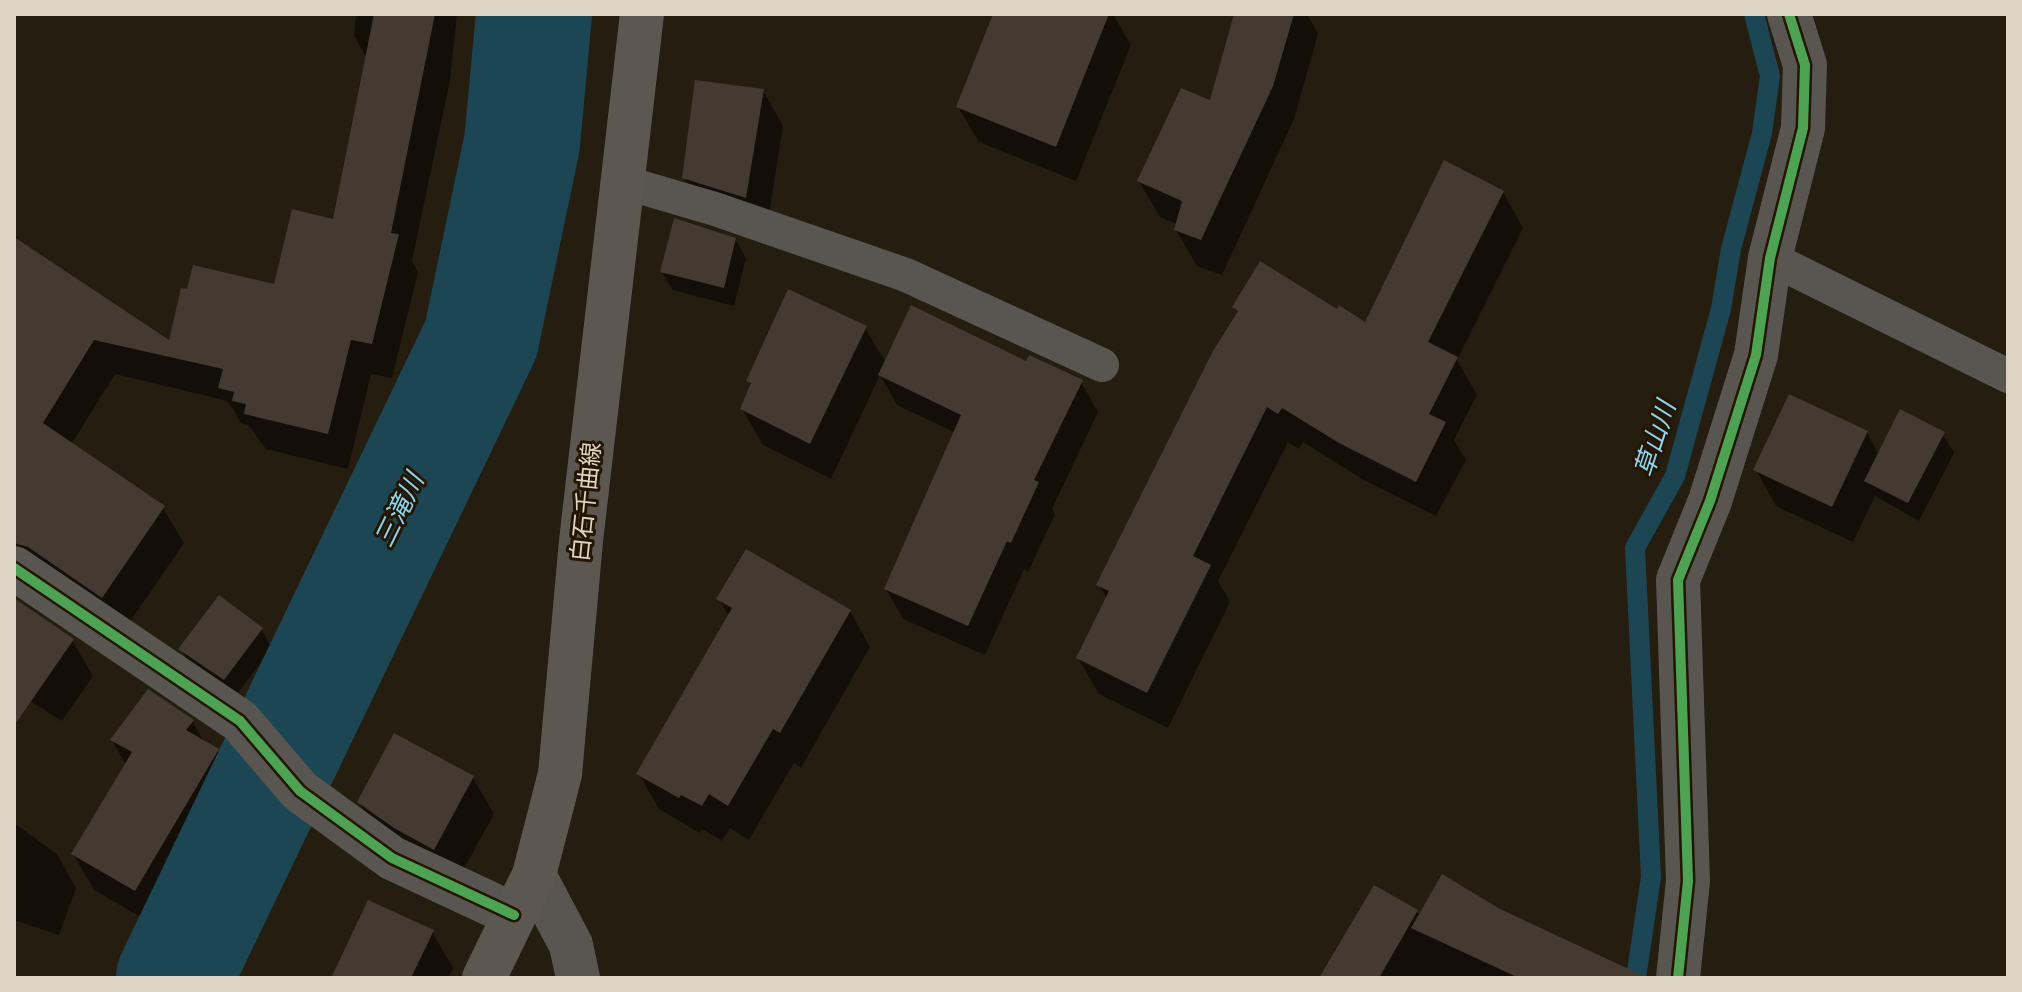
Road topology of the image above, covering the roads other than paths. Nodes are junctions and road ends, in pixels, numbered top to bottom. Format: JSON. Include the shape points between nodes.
{"nodes":[{"id":1,"x":642,"y":14,"type":"edge"},
{"id":2,"x":1789,"y":14,"type":"edge"},
{"id":3,"x":623,"y":182,"type":"junction"},
{"id":4,"x":1770,"y":258,"type":"junction"},
{"id":5,"x":1102,"y":365,"type":"dead end"},
{"id":6,"x":2008,"y":376,"type":"edge"},
{"id":7,"x":14,"y":568,"type":"edge"},
{"id":8,"x":534,"y":875,"type":"junction"},
{"id":9,"x":514,"y":915,"type":"junction"},
{"id":10,"x":484,"y":978,"type":"edge"},
{"id":11,"x":578,"y":978,"type":"edge"},
{"id":12,"x":1678,"y":978,"type":"edge"}],
"edges":[{"from":1,"to":3,"type":"main road","name":"白石千曲線"},
{"from":2,"to":4,"type":"street","via":[[1805,65],[1803,128]]},
{"from":3,"to":5,"type":"lane","via":[[906,275]]},
{"from":3,"to":8,"type":"main road","name":"白石千曲線","via":[[560,774]]},
{"from":4,"to":6,"type":"lane"},
{"from":4,"to":12,"type":"street","via":[[1756,355],[1710,501],[1678,580],[1688,881]]},
{"from":7,"to":9,"type":"street","via":[[240,721],[300,791],[392,858]]},
{"from":8,"to":9,"type":"main road","name":"白石千曲線"},
{"from":8,"to":11,"type":"street","via":[[571,945]]},
{"from":9,"to":10,"type":"main road","name":"白石千曲線"}]}
